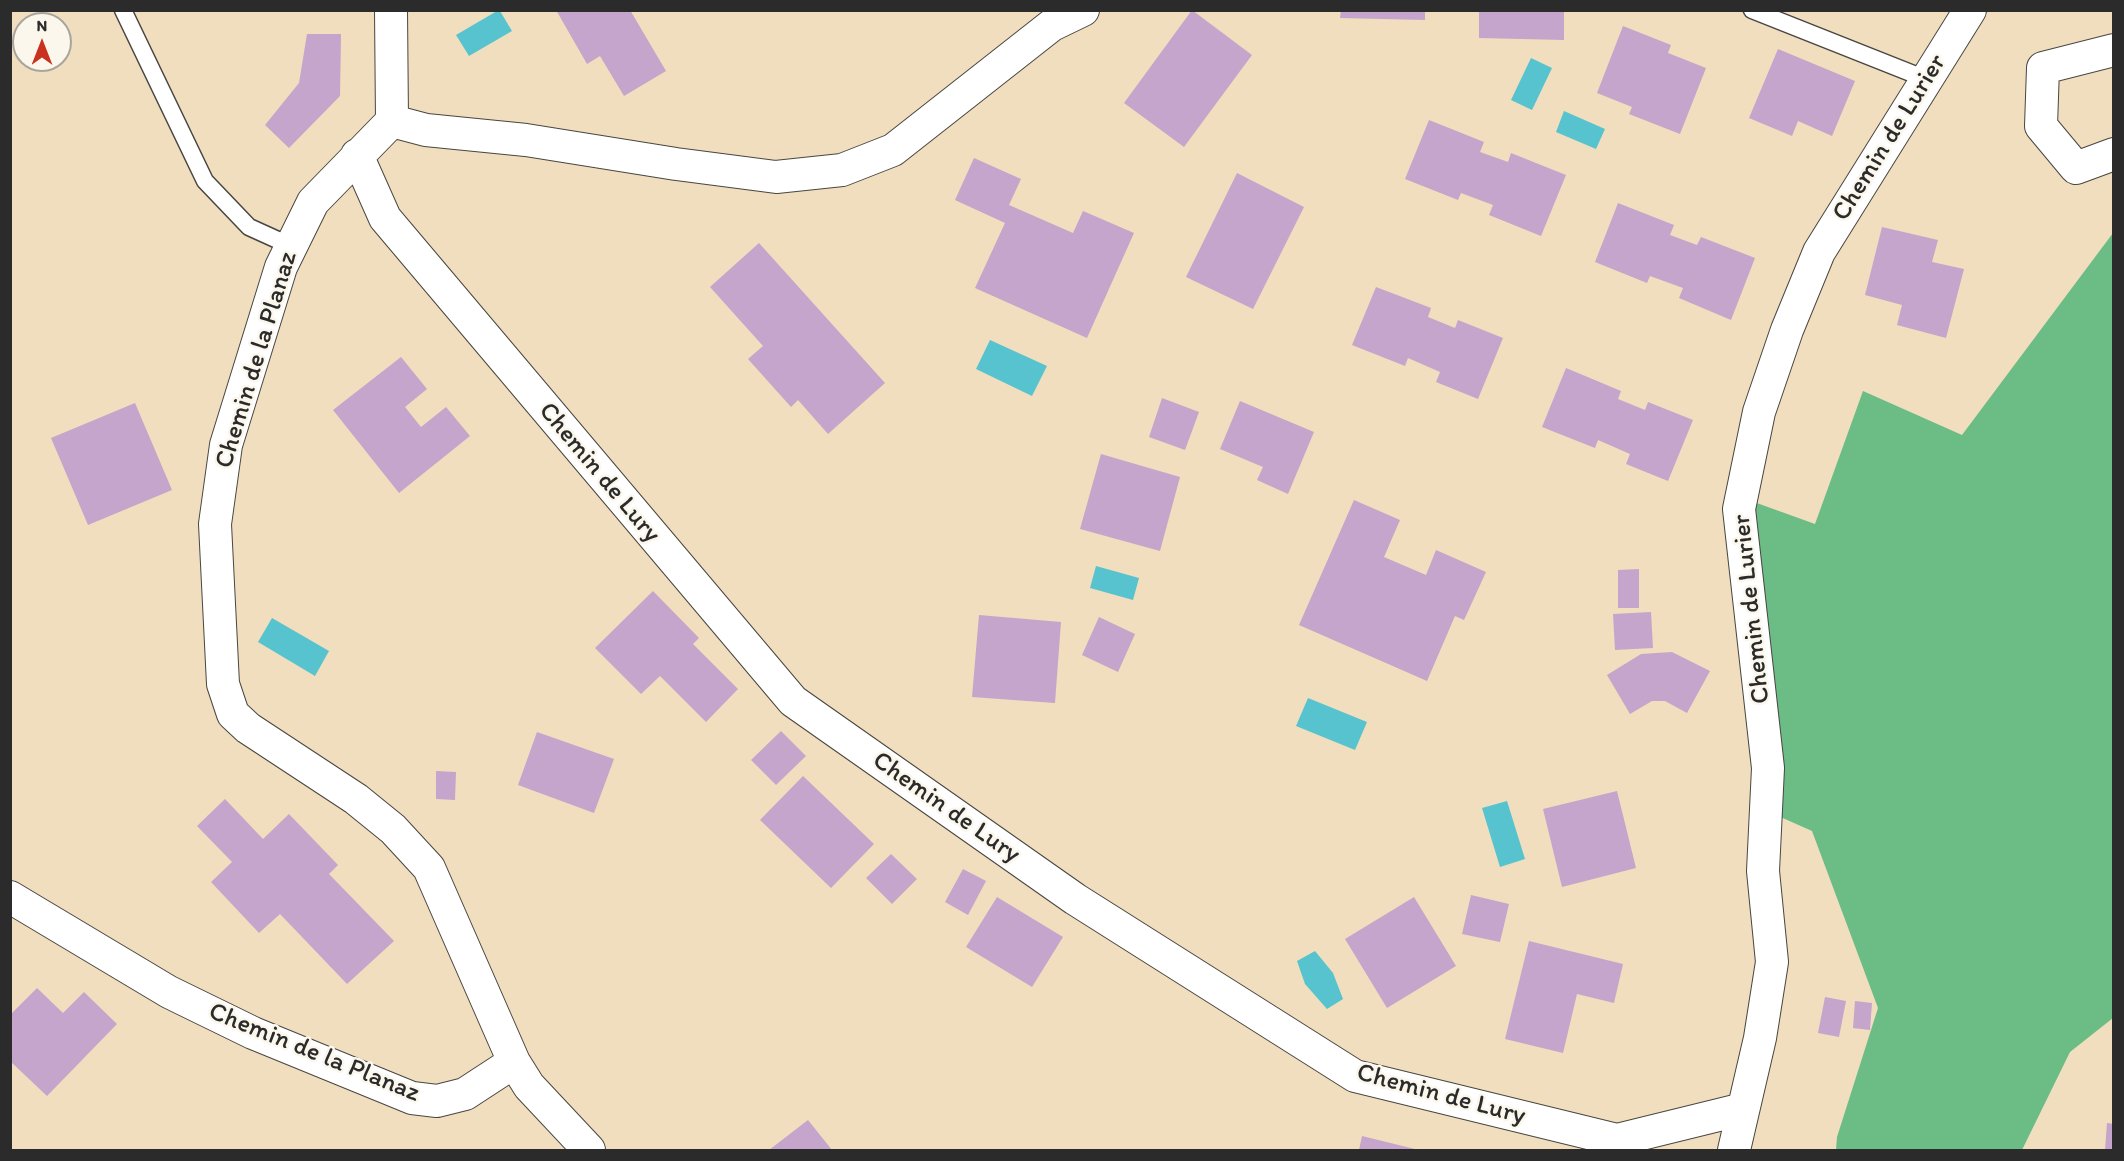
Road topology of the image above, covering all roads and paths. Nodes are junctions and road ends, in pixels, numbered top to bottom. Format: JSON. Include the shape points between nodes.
{"nodes":[{"id":1,"x":123,"y":10,"type":"edge"},
{"id":2,"x":391,"y":10,"type":"edge"},
{"id":3,"x":1083,"y":10,"type":"edge"},
{"id":4,"x":1752,"y":10,"type":"edge"},
{"id":5,"x":1970,"y":10,"type":"edge"},
{"id":6,"x":2114,"y":50,"type":"edge"},
{"id":7,"x":1926,"y":79,"type":"junction"},
{"id":8,"x":392,"y":122,"type":"junction"},
{"id":9,"x":2114,"y":154,"type":"edge"},
{"id":10,"x":357,"y":155,"type":"junction"},
{"id":11,"x":291,"y":246,"type":"junction"},
{"id":12,"x":10,"y":897,"type":"edge"},
{"id":13,"x":514,"y":1062,"type":"junction"},
{"id":14,"x":1743,"y":1109,"type":"junction"},
{"id":15,"x":589,"y":1150,"type":"edge"},
{"id":16,"x":1734,"y":1150,"type":"edge"}],
"edges":[{"from":1,"to":11,"type":"lane","via":[[205,181],[249,226]]},
{"from":2,"to":8,"type":"street"},
{"from":3,"to":8,"type":"street","via":[[1052,25],[893,150],[842,170],[777,177],[526,140],[426,130]]},
{"from":4,"to":7,"type":"lane"},
{"from":5,"to":7,"type":"street","name":"Chemin de Lurier"},
{"from":6,"to":9,"type":"street","via":[[2043,68],[2041,126],[2076,168]]},
{"from":7,"to":14,"type":"street","name":"Chemin de Lurier","via":[[1819,252],[1759,412],[1739,509],[1768,768],[1764,871],[1772,962]]},
{"from":8,"to":10,"type":"street","name":"Chemin de la Planaz"},
{"from":10,"to":11,"type":"street","name":"Chemin de la Planaz","via":[[313,202]]},
{"from":10,"to":14,"type":"street","name":"Chemin de Lury","via":[[385,218],[793,701],[1075,899],[1355,1076],[1617,1140]]},
{"from":11,"to":13,"type":"street","name":"Chemin de la Planaz","via":[[225,445],[215,524],[223,684],[233,714],[248,728],[356,799],[393,829],[429,868]]},
{"from":12,"to":13,"type":"street","name":"Chemin de la Planaz","via":[[169,992],[253,1033],[412,1098],[437,1101],[465,1094]]},
{"from":13,"to":15,"type":"street","via":[[529,1086]]},
{"from":14,"to":16,"type":"street","name":"Chemin de Lurier"}]}
